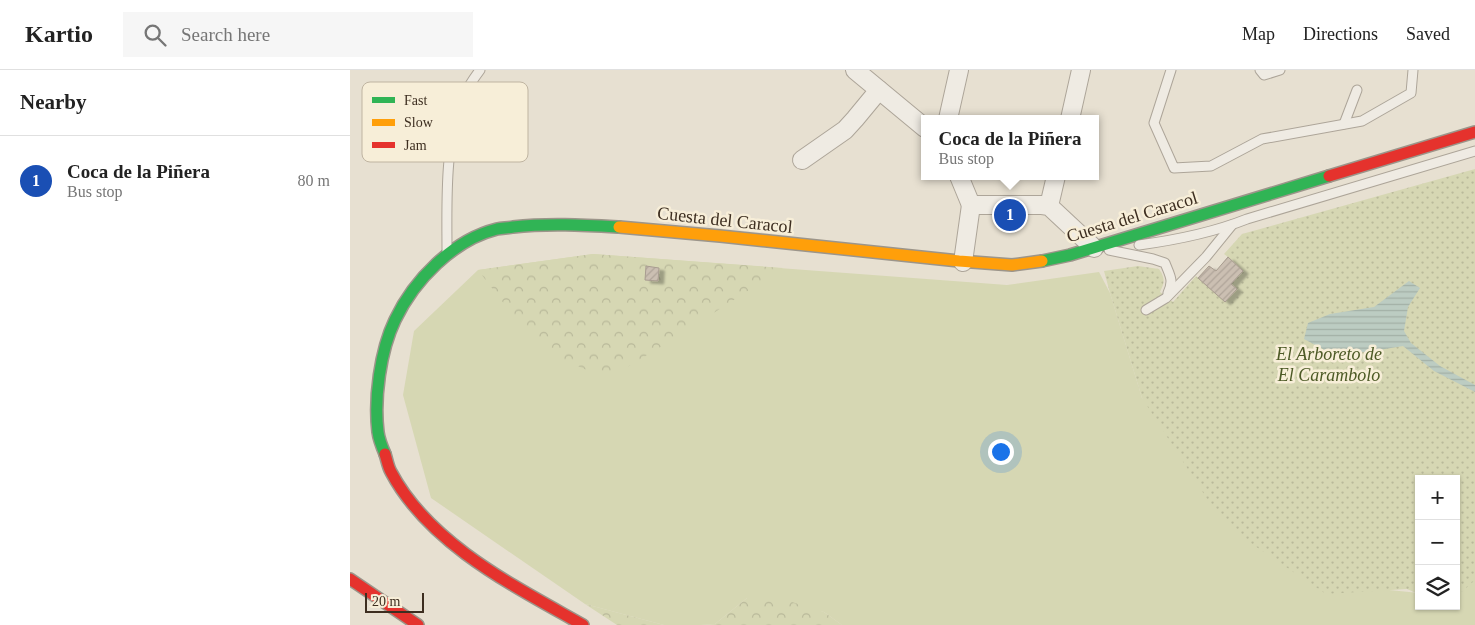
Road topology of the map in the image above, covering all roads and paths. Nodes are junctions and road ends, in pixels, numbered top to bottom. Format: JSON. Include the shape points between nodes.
{"nodes":[{"id":1,"x":480,"y":70,"type":"edge"},
{"id":2,"x":855,"y":70,"type":"edge"},
{"id":3,"x":959,"y":70,"type":"edge"},
{"id":4,"x":1081,"y":70,"type":"edge"},
{"id":5,"x":1171,"y":70,"type":"edge"},
{"id":6,"x":1260,"y":70,"type":"edge"},
{"id":7,"x":1280,"y":70,"type":"edge"},
{"id":8,"x":1413,"y":70,"type":"edge"},
{"id":9,"x":472,"y":82,"type":"edge"},
{"id":10,"x":879,"y":90,"type":"junction"},
{"id":11,"x":1357,"y":90,"type":"dead end"},
{"id":12,"x":949,"y":115,"type":"edge"},
{"id":13,"x":1071,"y":115,"type":"edge"},
{"id":14,"x":1344,"y":124,"type":"junction"},
{"id":15,"x":921,"y":125,"type":"edge"},
{"id":16,"x":1475,"y":132,"type":"edge"},
{"id":17,"x":1475,"y":151,"type":"edge"},
{"id":18,"x":802,"y":160,"type":"dead end"},
{"id":19,"x":450,"y":162,"type":"edge"},
{"id":20,"x":961,"y":180,"type":"edge"},
{"id":21,"x":1055,"y":180,"type":"edge"},
{"id":22,"x":971,"y":205,"type":"junction"},
{"id":23,"x":1049,"y":206,"type":"junction"},
{"id":24,"x":1233,"y":225,"type":"junction"},
{"id":25,"x":1094,"y":248,"type":"junction"},
{"id":26,"x":447,"y":255,"type":"junction"},
{"id":27,"x":963,"y":262,"type":"junction"},
{"id":28,"x":1166,"y":298,"type":"junction"},
{"id":29,"x":1146,"y":310,"type":"dead end"},
{"id":30,"x":350,"y":579,"type":"edge"},
{"id":31,"x":418,"y":625,"type":"edge"},
{"id":32,"x":583,"y":625,"type":"edge"}],
"edges":[{"from":1,"to":9,"type":"lane"},
{"from":2,"to":10,"type":"street"},
{"from":3,"to":12,"type":"street"},
{"from":4,"to":13,"type":"street"},
{"from":5,"to":14,"type":"lane","via":[[1154,123],[1174,168],[1211,166],[1262,139]]},
{"from":6,"to":7,"type":"lane","via":[[1264,75]]},
{"from":8,"to":14,"type":"lane","via":[[1411,93],[1362,121]]},
{"from":10,"to":15,"type":"street"},
{"from":10,"to":18,"type":"street","via":[[845,130]]},
{"from":11,"to":14,"type":"lane"},
{"from":16,"to":25,"type":"main road","name":"Cuesta del Caracol"},
{"from":17,"to":24,"type":"lane"},
{"from":19,"to":26,"type":"lane"},
{"from":20,"to":22,"type":"street"},
{"from":21,"to":23,"type":"street"},
{"from":22,"to":23,"type":"street"},
{"from":22,"to":27,"type":"street"},
{"from":23,"to":25,"type":"street"},
{"from":24,"to":25,"type":"lane","via":[[1179,239]]},
{"from":24,"to":28,"type":"lane"},
{"from":25,"to":27,"type":"main road","name":"Cuesta del Caracol","via":[[1023,265]]},
{"from":25,"to":28,"type":"lane","via":[[1165,263],[1172,285]]},
{"from":26,"to":27,"type":"main road","name":"Cuesta del Caracol","via":[[498,229],[538,224],[682,232]]},
{"from":26,"to":32,"type":"main road","name":"Cuesta del Caracol","via":[[418,284],[395,320],[381,362],[377,396],[378,436],[391,473],[435,529],[467,556]]},
{"from":28,"to":29,"type":"lane"},
{"from":30,"to":31,"type":"main road"}]}
